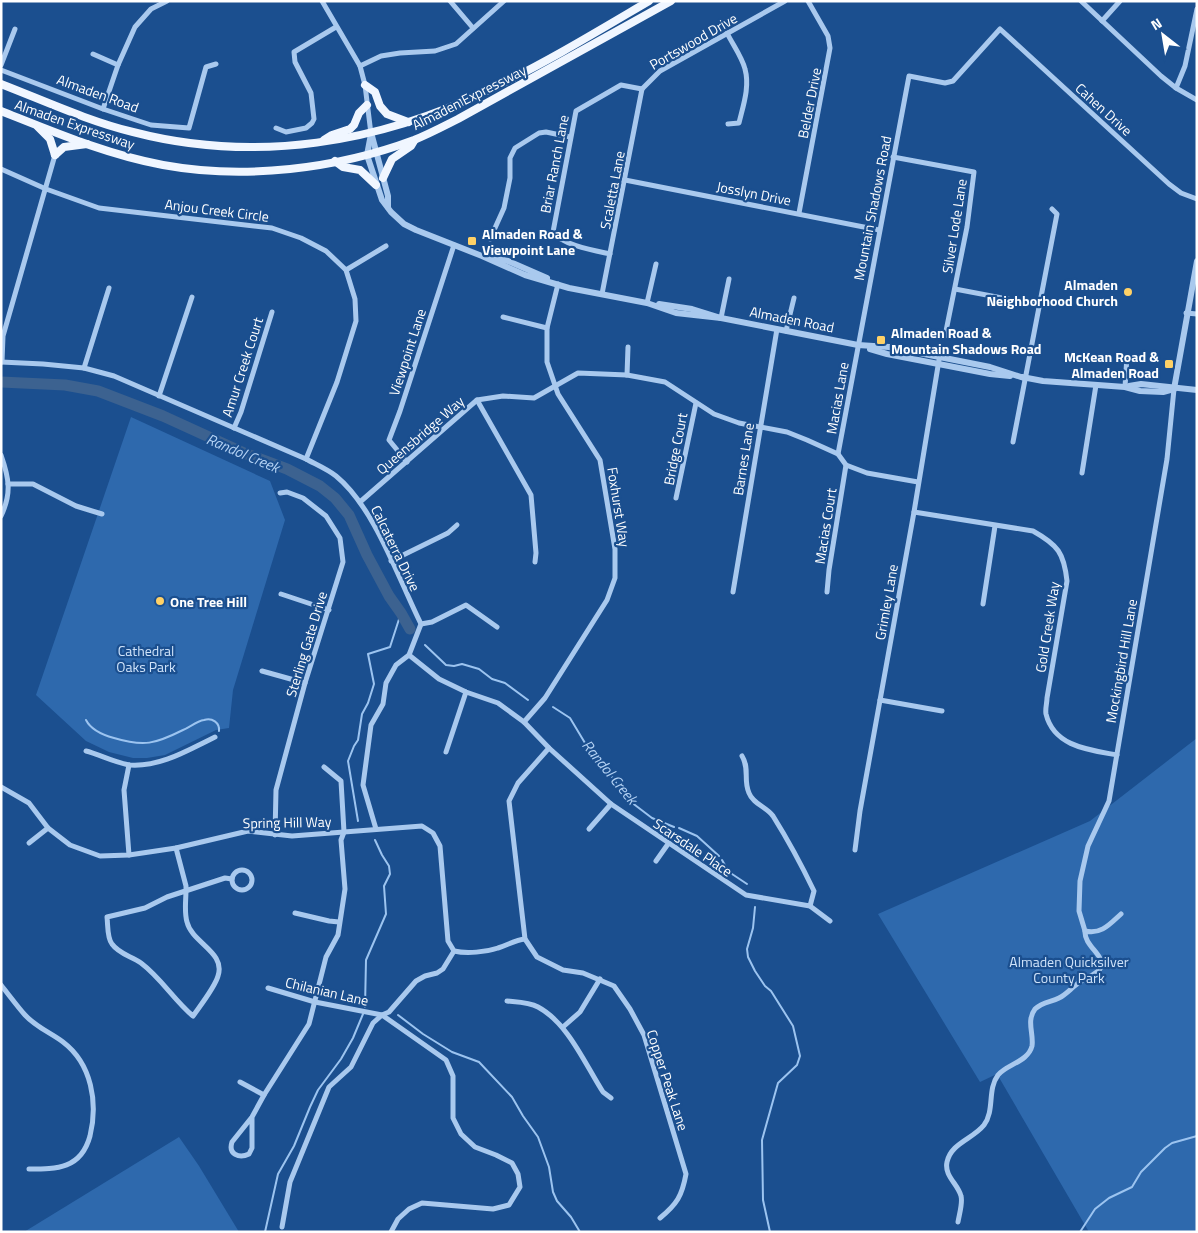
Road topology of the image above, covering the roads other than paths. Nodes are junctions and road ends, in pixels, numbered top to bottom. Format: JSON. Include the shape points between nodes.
{"nodes":[{"id":1,"x":167,"y":1,"type":"edge"},
{"id":2,"x":322,"y":1,"type":"edge"},
{"id":3,"x":450,"y":1,"type":"edge"},
{"id":4,"x":504,"y":1,"type":"edge"},
{"id":5,"x":649,"y":1,"type":"edge"},
{"id":6,"x":671,"y":1,"type":"edge"},
{"id":7,"x":785,"y":1,"type":"edge"},
{"id":8,"x":808,"y":1,"type":"edge"},
{"id":9,"x":1082,"y":1,"type":"edge"},
{"id":10,"x":1120,"y":1,"type":"edge"},
{"id":11,"x":1197,"y":9,"type":"edge"},
{"id":12,"x":1102,"y":21,"type":"junction"},
{"id":13,"x":336,"y":27,"type":"junction"},
{"id":14,"x":473,"y":28,"type":"junction"},
{"id":15,"x":15,"y":29,"type":"dead end"},
{"id":16,"x":1000,"y":30,"type":"joint"},
{"id":17,"x":728,"y":34,"type":"junction"},
{"id":18,"x":93,"y":54,"type":"dead end"},
{"id":19,"x":216,"y":64,"type":"dead end"},
{"id":20,"x":1,"y":65,"type":"edge"},
{"id":21,"x":118,"y":65,"type":"junction"},
{"id":22,"x":360,"y":66,"type":"junction"},
{"id":23,"x":1,"y":70,"type":"edge"},
{"id":24,"x":1,"y":84,"type":"edge"},
{"id":25,"x":365,"y":84,"type":"junction"},
{"id":26,"x":1176,"y":88,"type":"junction"},
{"id":27,"x":642,"y":89,"type":"junction"},
{"id":28,"x":1197,"y":100,"type":"edge"},
{"id":29,"x":368,"y":105,"type":"junction"},
{"id":30,"x":103,"y":108,"type":"junction"},
{"id":31,"x":1,"y":112,"type":"edge"},
{"id":32,"x":408,"y":122,"type":"junction"},
{"id":33,"x":35,"y":124,"type":"junction"},
{"id":34,"x":728,"y":124,"type":"dead end"},
{"id":35,"x":276,"y":128,"type":"dead end"},
{"id":36,"x":371,"y":134,"type":"junction"},
{"id":37,"x":570,"y":137,"type":"junction"},
{"id":38,"x":416,"y":140,"type":"junction"},
{"id":39,"x":88,"y":143,"type":"junction"},
{"id":40,"x":321,"y":143,"type":"junction"},
{"id":41,"x":372,"y":154,"type":"junction"},
{"id":42,"x":55,"y":155,"type":"junction"},
{"id":43,"x":893,"y":156,"type":"junction"},
{"id":44,"x":334,"y":161,"type":"junction"},
{"id":45,"x":1,"y":169,"type":"edge"},
{"id":46,"x":383,"y":178,"type":"junction"},
{"id":47,"x":625,"y":180,"type":"junction"},
{"id":48,"x":376,"y":185,"type":"junction"},
{"id":49,"x":46,"y":189,"type":"junction"},
{"id":50,"x":1197,"y":199,"type":"edge"},
{"id":51,"x":388,"y":207,"type":"junction"},
{"id":52,"x":1052,"y":209,"type":"dead end"},
{"id":53,"x":799,"y":213,"type":"junction"},
{"id":54,"x":879,"y":230,"type":"junction"},
{"id":55,"x":490,"y":239,"type":"dead end"},
{"id":56,"x":454,"y":245,"type":"junction"},
{"id":57,"x":386,"y":246,"type":"dead end"},
{"id":58,"x":610,"y":254,"type":"junction"},
{"id":59,"x":1197,"y":261,"type":"edge"},
{"id":60,"x":656,"y":264,"type":"dead end"},
{"id":61,"x":346,"y":270,"type":"junction"},
{"id":62,"x":729,"y":279,"type":"dead end"},
{"id":63,"x":558,"y":284,"type":"junction"},
{"id":64,"x":109,"y":288,"type":"dead end"},
{"id":65,"x":955,"y":289,"type":"junction"},
{"id":66,"x":602,"y":294,"type":"junction"},
{"id":67,"x":192,"y":297,"type":"dead end"},
{"id":68,"x":794,"y":298,"type":"dead end"},
{"id":69,"x":647,"y":303,"type":"junction"},
{"id":70,"x":1039,"y":305,"type":"junction"},
{"id":71,"x":272,"y":312,"type":"dead end"},
{"id":72,"x":1186,"y":313,"type":"junction"},
{"id":73,"x":1197,"y":314,"type":"edge"},
{"id":74,"x":502,"y":317,"type":"dead end"},
{"id":75,"x":721,"y":318,"type":"junction"},
{"id":76,"x":547,"y":328,"type":"junction"},
{"id":77,"x":776,"y":329,"type":"junction"},
{"id":78,"x":786,"y":331,"type":"junction"},
{"id":79,"x":945,"y":336,"type":"dead end"},
{"id":80,"x":858,"y":345,"type":"junction"},
{"id":81,"x":628,"y":347,"type":"dead end"},
{"id":82,"x":1127,"y":356,"type":"dead end"},
{"id":83,"x":939,"y":361,"type":"junction"},
{"id":84,"x":2,"y":362,"type":"edge"},
{"id":85,"x":84,"y":368,"type":"junction"},
{"id":86,"x":627,"y":375,"type":"junction"},
{"id":87,"x":1024,"y":378,"type":"junction"},
{"id":88,"x":555,"y":385,"type":"junction"},
{"id":89,"x":1096,"y":385,"type":"junction"},
{"id":90,"x":1125,"y":387,"type":"junction"},
{"id":91,"x":1174,"y":389,"type":"junction"},
{"id":92,"x":1197,"y":390,"type":"edge"},
{"id":93,"x":159,"y":396,"type":"junction"},
{"id":94,"x":477,"y":400,"type":"junction"},
{"id":95,"x":696,"y":403,"type":"junction"},
{"id":96,"x":759,"y":427,"type":"junction"},
{"id":97,"x":234,"y":428,"type":"junction"},
{"id":98,"x":1013,"y":442,"type":"dead end"},
{"id":99,"x":838,"y":454,"type":"junction"},
{"id":100,"x":1,"y":455,"type":"edge"},
{"id":101,"x":306,"y":459,"type":"junction"},
{"id":102,"x":407,"y":462,"type":"junction"},
{"id":103,"x":846,"y":464,"type":"junction"},
{"id":104,"x":1082,"y":473,"type":"dead end"},
{"id":105,"x":918,"y":482,"type":"junction"},
{"id":106,"x":8,"y":484,"type":"junction"},
{"id":107,"x":280,"y":493,"type":"dead end"},
{"id":108,"x":676,"y":498,"type":"dead end"},
{"id":109,"x":360,"y":502,"type":"junction"},
{"id":110,"x":914,"y":512,"type":"junction"},
{"id":111,"x":102,"y":514,"type":"dead end"},
{"id":112,"x":1,"y":516,"type":"edge"},
{"id":113,"x":457,"y":525,"type":"dead end"},
{"id":114,"x":996,"y":526,"type":"junction"},
{"id":115,"x":391,"y":561,"type":"junction"},
{"id":116,"x":535,"y":562,"type":"dead end"},
{"id":117,"x":732,"y":592,"type":"dead end"},
{"id":118,"x":827,"y":592,"type":"dead end"},
{"id":119,"x":281,"y":594,"type":"dead end"},
{"id":120,"x":983,"y":604,"type":"dead end"},
{"id":121,"x":329,"y":610,"type":"junction"},
{"id":122,"x":421,"y":624,"type":"junction"},
{"id":123,"x":497,"y":627,"type":"dead end"},
{"id":124,"x":410,"y":655,"type":"junction"},
{"id":125,"x":262,"y":670,"type":"dead end"},
{"id":126,"x":305,"y":683,"type":"junction"},
{"id":127,"x":466,"y":692,"type":"junction"},
{"id":128,"x":880,"y":700,"type":"junction"},
{"id":129,"x":942,"y":711,"type":"dead end"},
{"id":130,"x":524,"y":722,"type":"junction"},
{"id":131,"x":214,"y":738,"type":"dead end"},
{"id":132,"x":549,"y":748,"type":"junction"},
{"id":133,"x":86,"y":751,"type":"dead end"},
{"id":134,"x":446,"y":752,"type":"dead end"},
{"id":135,"x":1117,"y":755,"type":"junction"},
{"id":136,"x":742,"y":756,"type":"dead end"},
{"id":137,"x":129,"y":765,"type":"junction"},
{"id":138,"x":324,"y":768,"type":"dead end"},
{"id":139,"x":1,"y":786,"type":"edge"},
{"id":140,"x":612,"y":804,"type":"junction"},
{"id":141,"x":48,"y":828,"type":"junction"},
{"id":142,"x":376,"y":829,"type":"junction"},
{"id":143,"x":589,"y":829,"type":"dead end"},
{"id":144,"x":344,"y":832,"type":"junction"},
{"id":145,"x":275,"y":835,"type":"junction"},
{"id":146,"x":29,"y":844,"type":"dead end"},
{"id":147,"x":668,"y":844,"type":"junction"},
{"id":148,"x":176,"y":848,"type":"junction"},
{"id":149,"x":855,"y":850,"type":"dead end"},
{"id":150,"x":129,"y":855,"type":"junction"},
{"id":151,"x":656,"y":861,"type":"dead end"},
{"id":152,"x":232,"y":879,"type":"junction"},
{"id":153,"x":186,"y":890,"type":"junction"},
{"id":154,"x":810,"y":906,"type":"junction"},
{"id":155,"x":295,"y":913,"type":"dead end"},
{"id":156,"x":1121,"y":914,"type":"dead end"},
{"id":157,"x":830,"y":921,"type":"dead end"},
{"id":158,"x":339,"y":922,"type":"junction"},
{"id":159,"x":1085,"y":930,"type":"junction"},
{"id":160,"x":525,"y":939,"type":"junction"},
{"id":161,"x":454,"y":951,"type":"junction"},
{"id":162,"x":600,"y":979,"type":"junction"},
{"id":163,"x":1,"y":985,"type":"edge"},
{"id":164,"x":268,"y":988,"type":"dead end"},
{"id":165,"x":507,"y":1001,"type":"dead end"},
{"id":166,"x":315,"y":1002,"type":"junction"},
{"id":167,"x":382,"y":1015,"type":"junction"},
{"id":168,"x":563,"y":1027,"type":"junction"},
{"id":169,"x":240,"y":1082,"type":"dead end"},
{"id":170,"x":264,"y":1095,"type":"junction"},
{"id":171,"x":611,"y":1098,"type":"dead end"},
{"id":172,"x":252,"y":1117,"type":"junction"},
{"id":173,"x":29,"y":1169,"type":"dead end"},
{"id":174,"x":660,"y":1218,"type":"dead end"},
{"id":175,"x":958,"y":1222,"type":"dead end"},
{"id":176,"x":282,"y":1227,"type":"dead end"},
{"id":177,"x":391,"y":1232,"type":"edge"}],
"edges":[{"from":1,"to":21,"type":"street","via":[[151,9],[135,27]]},
{"from":2,"to":13,"type":"street"},
{"from":3,"to":14,"type":"street"},
{"from":4,"to":14,"type":"street"},
{"from":5,"to":32,"type":"main road","name":"Almaden Expressway","via":[[492,88]]},
{"from":6,"to":38,"type":"main road","name":"Almaden Expressway"},
{"from":7,"to":17,"type":"street","name":"Portswood Drive"},
{"from":8,"to":53,"type":"street","name":"Belder Drive","via":[[828,36],[830,48]]},
{"from":9,"to":12,"type":"street"},
{"from":10,"to":12,"type":"street"},
{"from":11,"to":26,"type":"street","via":[[1185,66]]},
{"from":12,"to":26,"type":"street"},
{"from":13,"to":22,"type":"street"},
{"from":13,"to":35,"type":"street","via":[[294,52],[295,62],[313,98],[315,113],[312,124],[286,132]]},
{"from":14,"to":22,"type":"street","via":[[456,44],[434,51],[390,54]]},
{"from":15,"to":20,"type":"street"},
{"from":16,"to":43,"type":"street","name":"Mountain Shadows Road","via":[[953,81],[945,83],[909,76]]},
{"from":16,"to":50,"type":"street","name":"Cahen Drive","via":[[1169,184]]},
{"from":17,"to":27,"type":"street","name":"Portswood Drive","via":[[660,71]]},
{"from":17,"to":34,"type":"street","via":[[745,67],[747,78],[739,124]]},
{"from":18,"to":21,"type":"street"},
{"from":19,"to":30,"type":"street","name":"Almaden Road","via":[[206,67],[189,128],[151,125]]},
{"from":21,"to":30,"type":"street"},
{"from":22,"to":25,"type":"street"},
{"from":23,"to":30,"type":"street","name":"Almaden Road"},
{"from":24,"to":40,"type":"main road","name":"Almaden Expressway","via":[[97,121],[174,141],[223,148]]},
{"from":25,"to":29,"type":"street"},
{"from":25,"to":32,"type":"main road","via":[[375,92],[387,114]]},
{"from":26,"to":28,"type":"street"},
{"from":27,"to":37,"type":"street","name":"Briar Ranch Lane","via":[[621,85],[576,110]]},
{"from":27,"to":47,"type":"street","name":"Scaletta Lane"},
{"from":29,"to":36,"type":"street"},
{"from":29,"to":40,"type":"main road","via":[[350,129]]},
{"from":31,"to":33,"type":"main road","name":"Almaden Expressway"},
{"from":32,"to":36,"type":"main road","name":"Almaden Expressway"},
{"from":33,"to":39,"type":"main road","name":"Almaden Expressway"},
{"from":33,"to":42,"type":"main road","via":[[50,139]]},
{"from":36,"to":40,"type":"main road","name":"Almaden Expressway"},
{"from":36,"to":41,"type":"street","name":"Almaden Road"},
{"from":37,"to":55,"type":"street","via":[[546,132],[515,148],[510,158],[504,208]]},
{"from":37,"to":58,"type":"street","name":"Briar Ranch Lane","via":[[553,232],[559,238]]},
{"from":38,"to":41,"type":"main road","name":"Almaden Expressway"},
{"from":38,"to":46,"type":"main road","via":[[392,159]]},
{"from":39,"to":42,"type":"main road","via":[[64,147]]},
{"from":39,"to":44,"type":"main road","name":"Almaden Expressway","via":[[162,165],[219,172],[286,170]]},
{"from":41,"to":44,"type":"main road","name":"Almaden Expressway"},
{"from":41,"to":46,"type":"street","name":"Almaden Road"},
{"from":41,"to":48,"type":"street","name":"Almaden Road"},
{"from":42,"to":49,"type":"street"},
{"from":43,"to":54,"type":"street","name":"Mountain Shadows Road"},
{"from":43,"to":65,"type":"street","name":"Silver Lode Lane","via":[[974,172]]},
{"from":44,"to":48,"type":"main road","via":[[343,167],[360,170]]},
{"from":45,"to":49,"type":"street","name":"Anjou Creek Circle"},
{"from":46,"to":51,"type":"street","name":"Almaden Road"},
{"from":47,"to":53,"type":"street","name":"Josslyn Drive"},
{"from":47,"to":58,"type":"street","name":"Scaletta Lane"},
{"from":48,"to":51,"type":"street","name":"Almaden Road"},
{"from":49,"to":61,"type":"street","name":"Anjou Creek Circle","via":[[99,208],[272,228],[326,251]]},
{"from":49,"to":84,"type":"street","via":[[3,336]]},
{"from":51,"to":56,"type":"street","name":"Almaden Road","via":[[404,224]]},
{"from":52,"to":70,"type":"street","via":[[1057,214]]},
{"from":53,"to":54,"type":"street","name":"Josslyn Drive"},
{"from":54,"to":80,"type":"street","name":"Mountain Shadows Road"},
{"from":56,"to":63,"type":"street","name":"Almaden Road","via":[[525,275]]},
{"from":56,"to":102,"type":"street","name":"Viewpoint Lane","via":[[389,440]]},
{"from":57,"to":61,"type":"street"},
{"from":58,"to":66,"type":"street","name":"Scaletta Lane"},
{"from":59,"to":72,"type":"street"},
{"from":60,"to":69,"type":"street"},
{"from":61,"to":101,"type":"street","name":"Anjou Creek Circle","via":[[355,299],[356,321],[337,382]]},
{"from":62,"to":75,"type":"street"},
{"from":63,"to":66,"type":"street","name":"Almaden Road"},
{"from":63,"to":76,"type":"street","name":"Foxhurst Way"},
{"from":64,"to":85,"type":"street"},
{"from":65,"to":70,"type":"street"},
{"from":65,"to":79,"type":"street","name":"Silver Lode Lane"},
{"from":66,"to":69,"type":"street","name":"Almaden Road"},
{"from":67,"to":93,"type":"street"},
{"from":68,"to":78,"type":"street"},
{"from":69,"to":75,"type":"street","name":"Almaden Road","via":[[678,306]]},
{"from":70,"to":87,"type":"street"},
{"from":71,"to":97,"type":"street","name":"Amur Creek Court"},
{"from":72,"to":73,"type":"street"},
{"from":72,"to":91,"type":"street"},
{"from":74,"to":76,"type":"street"},
{"from":75,"to":77,"type":"street","name":"Almaden Road"},
{"from":76,"to":88,"type":"street","name":"Foxhurst Way","via":[[547,362]]},
{"from":77,"to":78,"type":"street","name":"Almaden Road"},
{"from":77,"to":96,"type":"street","name":"Barnes Lane"},
{"from":78,"to":80,"type":"street","name":"Almaden Road"},
{"from":80,"to":83,"type":"street","name":"Almaden Road","via":[[887,354]]},
{"from":80,"to":99,"type":"street","name":"Macias Lane"},
{"from":81,"to":86,"type":"street"},
{"from":82,"to":90,"type":"street"},
{"from":83,"to":87,"type":"street","name":"Almaden Road","via":[[990,374]]},
{"from":83,"to":105,"type":"street","name":"Grimley Lane"},
{"from":84,"to":85,"type":"street","name":"Calcaterra Drive"},
{"from":85,"to":93,"type":"street","name":"Calcaterra Drive","via":[[114,376]]},
{"from":86,"to":88,"type":"street","name":"Queensbridge Way","via":[[578,373]]},
{"from":86,"to":95,"type":"street","name":"Queensbridge Way","via":[[665,382]]},
{"from":87,"to":89,"type":"street","name":"Almaden Road"},
{"from":87,"to":98,"type":"street"},
{"from":88,"to":94,"type":"street","name":"Queensbridge Way","via":[[534,398],[503,396]]},
{"from":88,"to":130,"type":"street","name":"Foxhurst Way","via":[[600,460],[615,549],[615,578],[607,600],[550,690]]},
{"from":89,"to":90,"type":"street","name":"Almaden Road"},
{"from":89,"to":104,"type":"street"},
{"from":90,"to":91,"type":"street","name":"Almaden Road","via":[[1163,392]]},
{"from":91,"to":92,"type":"street","name":"Almaden Road"},
{"from":91,"to":135,"type":"street","name":"Mockingbird Hill Lane","via":[[1167,459]]},
{"from":93,"to":97,"type":"street","name":"Calcaterra Drive"},
{"from":94,"to":102,"type":"street","name":"Queensbridge Way"},
{"from":94,"to":116,"type":"street","via":[[531,496]]},
{"from":95,"to":96,"type":"street","name":"Queensbridge Way","via":[[714,414]]},
{"from":95,"to":108,"type":"street","name":"Bridge Court"},
{"from":96,"to":99,"type":"street","name":"Queensbridge Way","via":[[787,432]]},
{"from":96,"to":117,"type":"street","name":"Barnes Lane"},
{"from":97,"to":101,"type":"street","name":"Calcaterra Drive"},
{"from":99,"to":103,"type":"street","name":"Queensbridge Way"},
{"from":100,"to":106,"type":"street"},
{"from":101,"to":109,"type":"street","name":"Calcaterra Drive","via":[[335,475]]},
{"from":102,"to":109,"type":"street","name":"Queensbridge Way"},
{"from":103,"to":105,"type":"street","name":"Queensbridge Way","via":[[867,474]]},
{"from":103,"to":118,"type":"street","name":"Macias Court"},
{"from":105,"to":110,"type":"street","name":"Grimley Lane"},
{"from":106,"to":111,"type":"street","via":[[33,484],[76,506]]},
{"from":106,"to":112,"type":"street","via":[[8,501]]},
{"from":107,"to":121,"type":"street","name":"Sterling Gate Drive","via":[[303,498],[326,516],[340,538],[343,562]]},
{"from":109,"to":115,"type":"street","name":"Calcaterra Drive"},
{"from":110,"to":114,"type":"street","name":"Gold Creek Way"},
{"from":110,"to":128,"type":"street","name":"Grimley Lane"},
{"from":113,"to":115,"type":"street","via":[[448,533]]},
{"from":114,"to":120,"type":"street"},
{"from":114,"to":135,"type":"street","name":"Gold Creek Way","via":[[1033,531],[1059,550],[1066,565],[1067,581],[1046,713],[1063,740],[1080,748]]},
{"from":115,"to":122,"type":"street","name":"Calcaterra Drive"},
{"from":119,"to":121,"type":"street"},
{"from":121,"to":126,"type":"street","name":"Sterling Gate Drive"},
{"from":122,"to":123,"type":"street","via":[[466,605]]},
{"from":122,"to":124,"type":"street"},
{"from":124,"to":127,"type":"street","name":"Scarsdale Place","via":[[438,679]]},
{"from":124,"to":142,"type":"street","via":[[396,665],[386,684],[383,704],[371,725],[363,785]]},
{"from":125,"to":126,"type":"street"},
{"from":126,"to":145,"type":"street","name":"Sterling Gate Drive","via":[[276,790]]},
{"from":127,"to":130,"type":"street","name":"Scarsdale Place","via":[[498,703]]},
{"from":127,"to":134,"type":"street"},
{"from":128,"to":129,"type":"street"},
{"from":128,"to":149,"type":"street","name":"Grimley Lane"},
{"from":130,"to":132,"type":"street","name":"Scarsdale Place"},
{"from":131,"to":137,"type":"street","via":[[166,761]]},
{"from":132,"to":140,"type":"street","name":"Scarsdale Place"},
{"from":132,"to":160,"type":"street","via":[[518,783],[509,801]]},
{"from":133,"to":137,"type":"street"},
{"from":135,"to":159,"type":"street","name":"Mockingbird Hill Lane","via":[[1108,806],[1088,846],[1080,880],[1079,911]]},
{"from":136,"to":154,"type":"street","via":[[747,764],[749,794],[772,814],[814,891]]},
{"from":137,"to":150,"type":"street","via":[[124,790]]},
{"from":138,"to":144,"type":"street","via":[[341,781]]},
{"from":139,"to":141,"type":"street","name":"Spring Hill Way","via":[[29,804]]},
{"from":140,"to":143,"type":"street"},
{"from":140,"to":147,"type":"street","name":"Scarsdale Place"},
{"from":141,"to":146,"type":"street"},
{"from":141,"to":150,"type":"street","name":"Spring Hill Way","via":[[70,845],[100,856]]},
{"from":142,"to":144,"type":"street","name":"Spring Hill Way"},
{"from":142,"to":161,"type":"street","name":"Spring Hill Way","via":[[422,826],[433,833],[440,846],[448,941]]},
{"from":144,"to":145,"type":"street","name":"Spring Hill Way"},
{"from":144,"to":158,"type":"street","via":[[341,840],[345,889]]},
{"from":145,"to":148,"type":"street","name":"Spring Hill Way","via":[[248,831]]},
{"from":147,"to":151,"type":"street"},
{"from":147,"to":154,"type":"street","name":"Scarsdale Place","via":[[746,895]]},
{"from":148,"to":150,"type":"street","name":"Spring Hill Way"},
{"from":148,"to":153,"type":"street"},
{"from":152,"to":152,"type":"street","via":[[238,871],[244,870],[252,876],[252,883],[242,890],[236,888]]},
{"from":152,"to":153,"type":"street","via":[[225,878]]},
{"from":153,"to":153,"type":"street","via":[[145,908],[107,917],[110,942],[164,984],[193,1016],[218,977],[220,967],[214,954],[196,938],[187,922]]},
{"from":154,"to":157,"type":"street"},
{"from":155,"to":158,"type":"street"},
{"from":156,"to":159,"type":"street","via":[[1104,930]]},
{"from":158,"to":166,"type":"street","via":[[338,935],[326,957]]},
{"from":159,"to":175,"type":"street","name":"Mockingbird Hill Lane","via":[[1086,941],[1101,961],[1100,968],[1065,994],[1036,1009],[1031,1024],[1030,1051],[997,1077],[992,1086],[992,1105],[983,1126],[949,1156],[947,1172],[962,1196]]},
{"from":160,"to":161,"type":"street","via":[[497,949]]},
{"from":160,"to":162,"type":"street","name":"Copper Peak Lane","via":[[537,957],[563,970]]},
{"from":161,"to":167,"type":"street","via":[[443,969],[416,980],[389,1012]]},
{"from":162,"to":168,"type":"street","via":[[580,1012]]},
{"from":162,"to":174,"type":"street","name":"Copper Peak Lane","via":[[614,986],[644,1035],[686,1174],[683,1189],[673,1207]]},
{"from":163,"to":173,"type":"street","via":[[26,1016],[64,1042],[78,1058],[90,1078],[94,1101],[94,1122],[88,1144],[72,1163],[56,1169]]},
{"from":164,"to":166,"type":"street","name":"Chilanian Lane"},
{"from":165,"to":168,"type":"street","via":[[537,1006]]},
{"from":166,"to":167,"type":"street","name":"Chilanian Lane"},
{"from":166,"to":170,"type":"street","via":[[309,1024]]},
{"from":167,"to":176,"type":"street","via":[[373,1024],[351,1067],[329,1088],[290,1182]]},
{"from":167,"to":177,"type":"street","via":[[446,1060],[453,1076],[453,1118],[461,1134],[475,1147],[512,1162],[520,1187],[509,1205],[493,1209],[422,1203],[398,1219]]},
{"from":168,"to":171,"type":"street","via":[[602,1092]]},
{"from":169,"to":170,"type":"street"},
{"from":170,"to":172,"type":"street"},
{"from":172,"to":172,"type":"street","via":[[232,1142],[232,1152],[237,1156],[249,1154],[252,1148]]}]}
